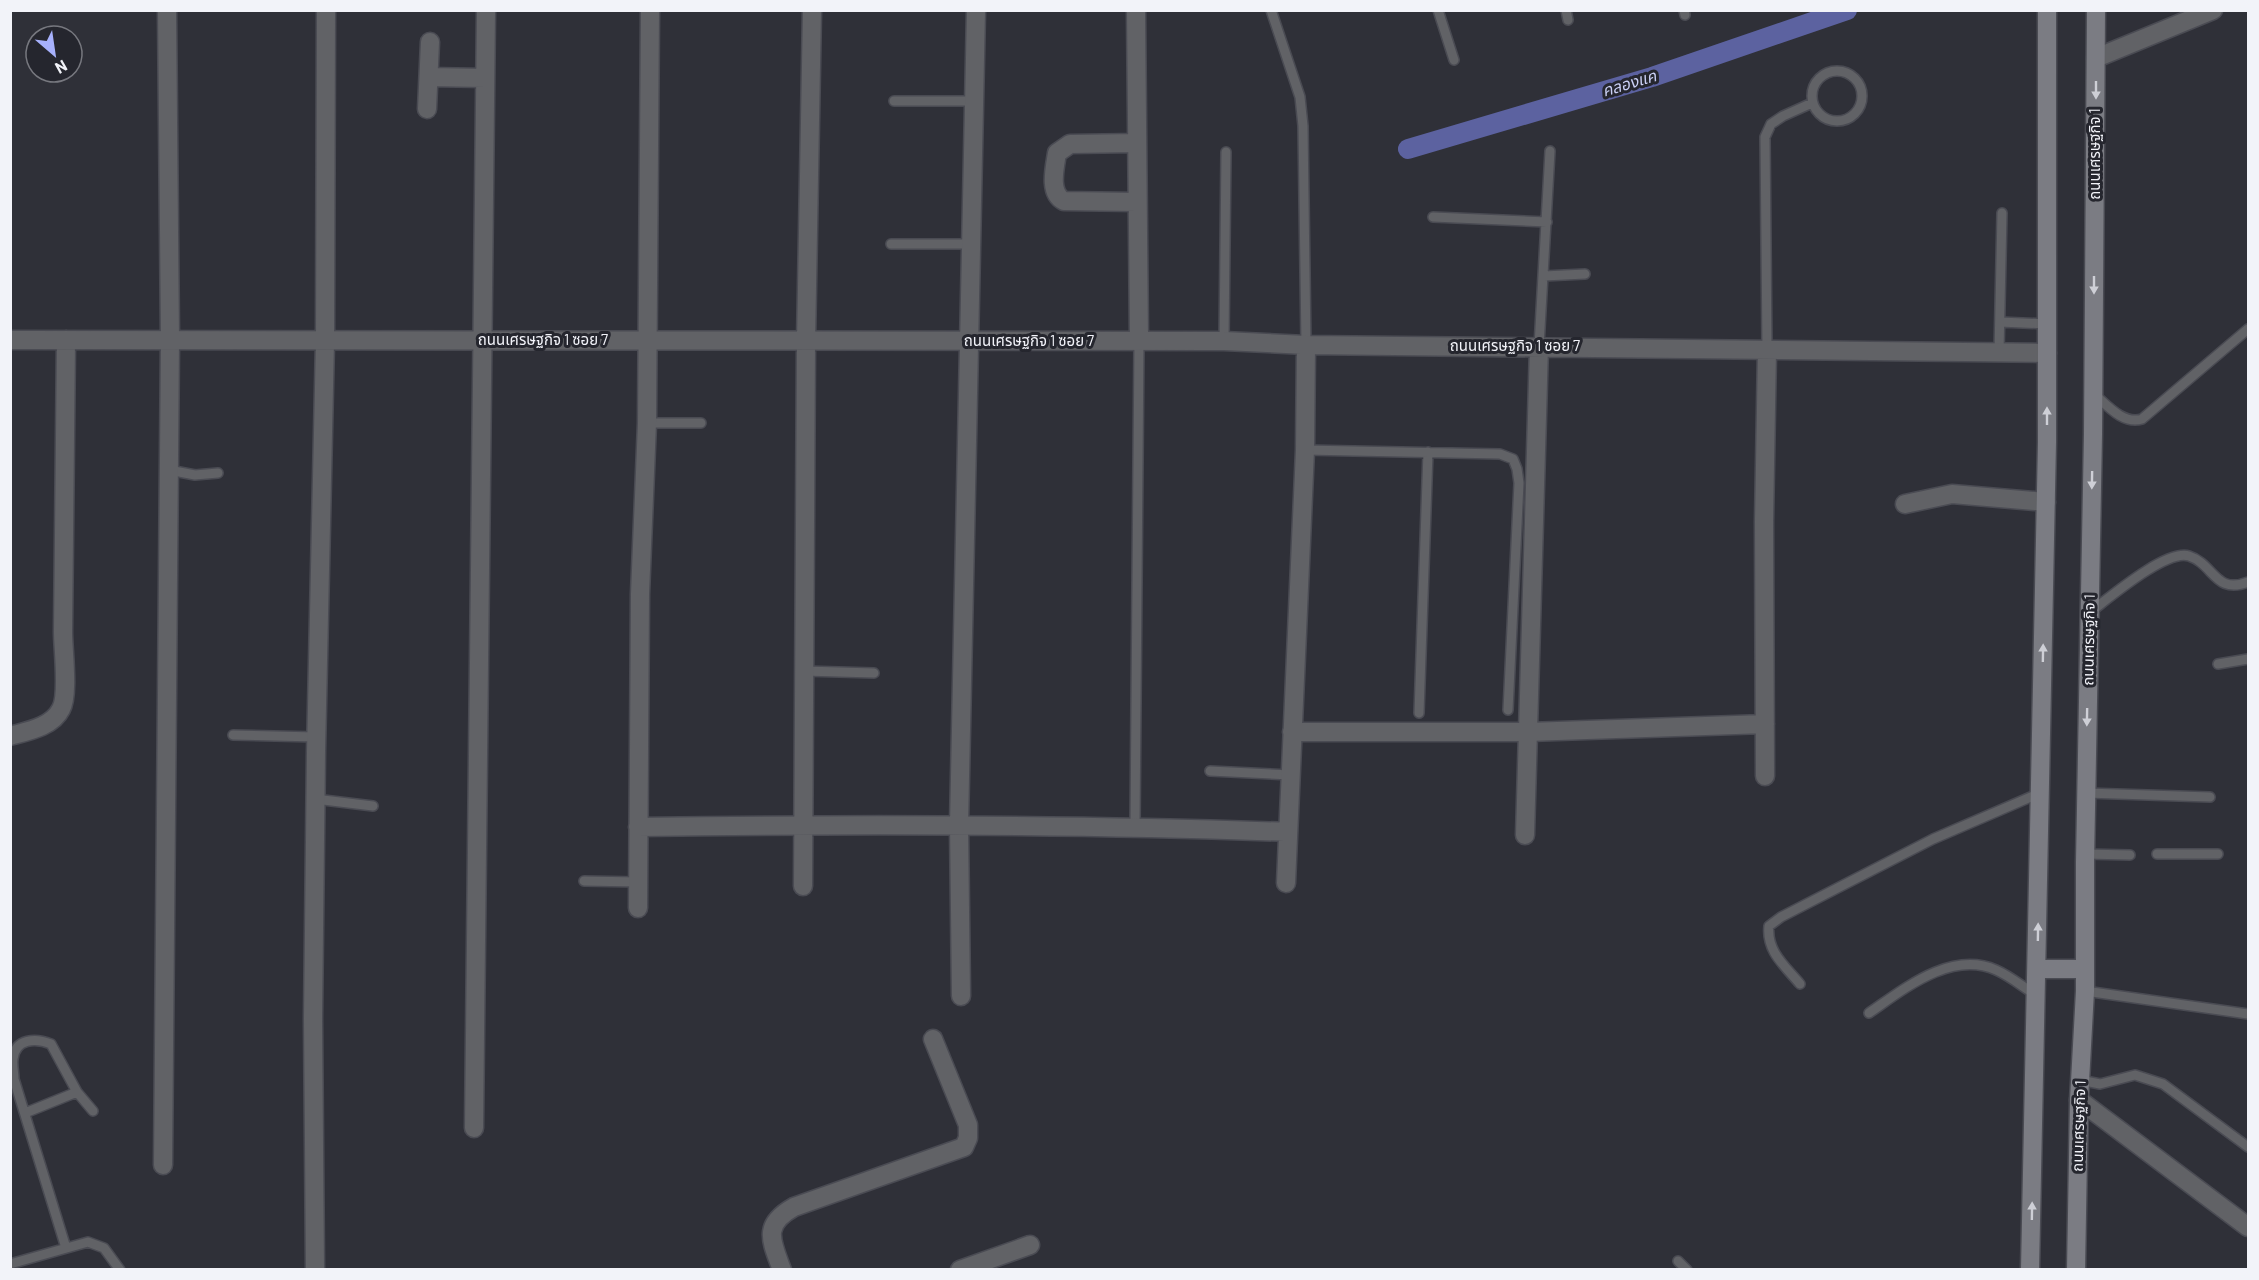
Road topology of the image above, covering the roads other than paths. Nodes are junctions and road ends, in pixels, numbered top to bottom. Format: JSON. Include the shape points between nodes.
{"nodes":[{"id":1,"x":167,"y":10,"type":"edge"},
{"id":2,"x":326,"y":10,"type":"edge"},
{"id":3,"x":486,"y":10,"type":"edge"},
{"id":4,"x":650,"y":10,"type":"edge"},
{"id":5,"x":812,"y":10,"type":"edge"},
{"id":6,"x":976,"y":10,"type":"edge"},
{"id":7,"x":1136,"y":10,"type":"edge"},
{"id":8,"x":1271,"y":10,"type":"edge"},
{"id":9,"x":1438,"y":10,"type":"edge"},
{"id":10,"x":2047,"y":10,"type":"edge"},
{"id":11,"x":2096,"y":10,"type":"edge"},
{"id":12,"x":2213,"y":10,"type":"edge"},
{"id":13,"x":430,"y":42,"type":"dead end"},
{"id":14,"x":2096,"y":58,"type":"junction"},
{"id":15,"x":1454,"y":60,"type":"dead end"},
{"id":16,"x":429,"y":77,"type":"junction"},
{"id":17,"x":485,"y":78,"type":"junction"},
{"id":18,"x":894,"y":101,"type":"dead end"},
{"id":19,"x":974,"y":101,"type":"junction"},
{"id":20,"x":1812,"y":103,"type":"junction"},
{"id":21,"x":427,"y":109,"type":"dead end"},
{"id":22,"x":1137,"y":143,"type":"junction"},
{"id":23,"x":1550,"y":151,"type":"dead end"},
{"id":24,"x":1226,"y":152,"type":"dead end"},
{"id":25,"x":1137,"y":202,"type":"junction"},
{"id":26,"x":2002,"y":213,"type":"dead end"},
{"id":27,"x":1433,"y":217,"type":"dead end"},
{"id":28,"x":1547,"y":222,"type":"junction"},
{"id":29,"x":891,"y":244,"type":"dead end"},
{"id":30,"x":971,"y":244,"type":"junction"},
{"id":31,"x":1585,"y":274,"type":"dead end"},
{"id":32,"x":1544,"y":276,"type":"junction"},
{"id":33,"x":2000,"y":322,"type":"junction"},
{"id":34,"x":2047,"y":324,"type":"junction"},
{"id":35,"x":2248,"y":329,"type":"edge"},
{"id":36,"x":647,"y":339,"type":"junction"},
{"id":37,"x":10,"y":340,"type":"edge"},
{"id":38,"x":66,"y":340,"type":"junction"},
{"id":39,"x":170,"y":340,"type":"junction"},
{"id":40,"x":325,"y":340,"type":"junction"},
{"id":41,"x":483,"y":340,"type":"junction"},
{"id":42,"x":969,"y":341,"type":"junction"},
{"id":43,"x":1139,"y":341,"type":"junction"},
{"id":44,"x":1224,"y":341,"type":"junction"},
{"id":45,"x":806,"y":342,"type":"junction"},
{"id":46,"x":1306,"y":345,"type":"junction"},
{"id":47,"x":1539,"y":346,"type":"junction"},
{"id":48,"x":1767,"y":350,"type":"junction"},
{"id":49,"x":1999,"y":352,"type":"junction"},
{"id":50,"x":2047,"y":353,"type":"junction"},
{"id":51,"x":2093,"y":393,"type":"junction"},
{"id":52,"x":648,"y":423,"type":"junction"},
{"id":53,"x":701,"y":423,"type":"dead end"},
{"id":54,"x":1305,"y":450,"type":"junction"},
{"id":55,"x":1428,"y":453,"type":"junction"},
{"id":56,"x":169,"y":470,"type":"junction"},
{"id":57,"x":218,"y":473,"type":"dead end"},
{"id":58,"x":2046,"y":501,"type":"junction"},
{"id":59,"x":1905,"y":504,"type":"dead end"},
{"id":60,"x":2248,"y":582,"type":"edge"},
{"id":61,"x":2089,"y":613,"type":"junction"},
{"id":62,"x":2248,"y":659,"type":"edge"},
{"id":63,"x":2218,"y":664,"type":"dead end"},
{"id":64,"x":804,"y":671,"type":"junction"},
{"id":65,"x":874,"y":673,"type":"dead end"},
{"id":66,"x":1508,"y":710,"type":"dead end"},
{"id":67,"x":1419,"y":712,"type":"dead end"},
{"id":68,"x":1765,"y":724,"type":"junction"},
{"id":69,"x":1292,"y":732,"type":"junction"},
{"id":70,"x":1528,"y":732,"type":"junction"},
{"id":71,"x":233,"y":735,"type":"dead end"},
{"id":72,"x":10,"y":736,"type":"edge"},
{"id":73,"x":316,"y":737,"type":"junction"},
{"id":74,"x":1210,"y":771,"type":"dead end"},
{"id":75,"x":1290,"y":775,"type":"junction"},
{"id":76,"x":1765,"y":776,"type":"dead end"},
{"id":77,"x":2040,"y":793,"type":"junction"},
{"id":78,"x":2086,"y":793,"type":"junction"},
{"id":79,"x":2210,"y":797,"type":"dead end"},
{"id":80,"x":315,"y":799,"type":"junction"},
{"id":81,"x":374,"y":806,"type":"dead end"},
{"id":82,"x":803,"y":825,"type":"junction"},
{"id":83,"x":959,"y":825,"type":"junction"},
{"id":84,"x":1135,"y":826,"type":"junction"},
{"id":85,"x":638,"y":827,"type":"junction"},
{"id":86,"x":1288,"y":832,"type":"junction"},
{"id":87,"x":1525,"y":835,"type":"dead end"},
{"id":88,"x":2085,"y":854,"type":"junction"},
{"id":89,"x":2157,"y":854,"type":"dead end"},
{"id":90,"x":2218,"y":854,"type":"dead end"},
{"id":91,"x":2130,"y":855,"type":"dead end"},
{"id":92,"x":584,"y":881,"type":"dead end"},
{"id":93,"x":638,"y":882,"type":"junction"},
{"id":94,"x":1286,"y":883,"type":"dead end"},
{"id":95,"x":803,"y":886,"type":"dead end"},
{"id":96,"x":638,"y":908,"type":"dead end"},
{"id":97,"x":2037,"y":969,"type":"junction"},
{"id":98,"x":2085,"y":969,"type":"junction"},
{"id":99,"x":1800,"y":984,"type":"dead end"},
{"id":100,"x":2085,"y":991,"type":"junction"},
{"id":101,"x":2036,"y":995,"type":"junction"},
{"id":102,"x":962,"y":996,"type":"dead end"},
{"id":103,"x":1869,"y":1013,"type":"dead end"},
{"id":104,"x":2248,"y":1014,"type":"edge"},
{"id":105,"x":933,"y":1039,"type":"dead end"},
{"id":106,"x":2080,"y":1080,"type":"junction"},
{"id":107,"x":77,"y":1092,"type":"junction"},
{"id":108,"x":2079,"y":1100,"type":"junction"},
{"id":109,"x":93,"y":1111,"type":"dead end"},
{"id":110,"x":25,"y":1113,"type":"junction"},
{"id":111,"x":474,"y":1128,"type":"dead end"},
{"id":112,"x":2248,"y":1148,"type":"edge"},
{"id":113,"x":163,"y":1166,"type":"dead end"},
{"id":114,"x":2248,"y":1227,"type":"edge"},
{"id":115,"x":1030,"y":1245,"type":"dead end"},
{"id":116,"x":66,"y":1248,"type":"junction"},
{"id":117,"x":1678,"y":1261,"type":"dead end"},
{"id":118,"x":10,"y":1264,"type":"edge"},
{"id":119,"x":120,"y":1269,"type":"edge"},
{"id":120,"x":315,"y":1269,"type":"edge"},
{"id":121,"x":782,"y":1269,"type":"edge"},
{"id":122,"x":960,"y":1269,"type":"edge"},
{"id":123,"x":1687,"y":1269,"type":"edge"},
{"id":124,"x":2030,"y":1269,"type":"edge"},
{"id":125,"x":2076,"y":1269,"type":"edge"}],
"edges":[{"from":1,"to":39,"type":"street"},
{"from":2,"to":40,"type":"street"},
{"from":3,"to":17,"type":"street"},
{"from":4,"to":36,"type":"street"},
{"from":5,"to":45,"type":"street"},
{"from":6,"to":19,"type":"street"},
{"from":7,"to":22,"type":"street"},
{"from":8,"to":46,"type":"lane","via":[[1301,106]]},
{"from":9,"to":15,"type":"lane"},
{"from":10,"to":34,"type":"main road"},
{"from":11,"to":14,"type":"main road","name":"ถนนเศรษฐกิจ 1"},
{"from":12,"to":14,"type":"street"},
{"from":13,"to":16,"type":"street"},
{"from":14,"to":51,"type":"main road","name":"ถนนเศรษฐกิจ 1","one_way":true},
{"from":16,"to":17,"type":"street"},
{"from":16,"to":21,"type":"street"},
{"from":17,"to":41,"type":"street"},
{"from":18,"to":19,"type":"lane"},
{"from":19,"to":30,"type":"street"},
{"from":20,"to":20,"type":"lane","via":[[1816,82],[1833,71],[1844,71],[1860,84],[1862,105],[1847,120],[1826,119]]},
{"from":20,"to":48,"type":"lane","via":[[1772,124],[1765,138]]},
{"from":22,"to":25,"type":"street"},
{"from":22,"to":25,"type":"street","via":[[1063,147],[1057,153],[1054,190],[1064,201]]},
{"from":23,"to":28,"type":"lane"},
{"from":24,"to":44,"type":"lane"},
{"from":25,"to":43,"type":"street"},
{"from":26,"to":33,"type":"lane"},
{"from":27,"to":28,"type":"lane"},
{"from":28,"to":32,"type":"lane"},
{"from":29,"to":30,"type":"lane"},
{"from":30,"to":42,"type":"street"},
{"from":31,"to":32,"type":"lane"},
{"from":32,"to":47,"type":"lane"},
{"from":33,"to":34,"type":"lane"},
{"from":33,"to":49,"type":"lane"},
{"from":34,"to":50,"type":"main road"},
{"from":35,"to":51,"type":"lane","via":[[2142,419],[2125,419]]},
{"from":36,"to":41,"type":"street","name":"ถนนเศรษฐกิจ 1 ซอย 7"},
{"from":36,"to":45,"type":"street","name":"ถนนเศรษฐกิจ 1 ซอย 7"},
{"from":36,"to":52,"type":"street"},
{"from":37,"to":38,"type":"street","name":"ถนนเศรษฐกิจ 1 ซอย 7"},
{"from":38,"to":39,"type":"street","name":"ถนนเศรษฐกิจ 1 ซอย 7"},
{"from":38,"to":72,"type":"street","via":[[64,694],[55,718]]},
{"from":39,"to":40,"type":"street","name":"ถนนเศรษฐกิจ 1 ซอย 7"},
{"from":39,"to":56,"type":"street"},
{"from":40,"to":41,"type":"street","name":"ถนนเศรษฐกิจ 1 ซอย 7"},
{"from":40,"to":73,"type":"street"},
{"from":41,"to":111,"type":"street"},
{"from":42,"to":43,"type":"street","name":"ถนนเศรษฐกิจ 1 ซอย 7"},
{"from":42,"to":45,"type":"street","name":"ถนนเศรษฐกิจ 1 ซอย 7"},
{"from":42,"to":83,"type":"street"},
{"from":43,"to":44,"type":"street","name":"ถนนเศรษฐกิจ 1 ซอย 7"},
{"from":43,"to":84,"type":"lane"},
{"from":44,"to":46,"type":"street","name":"ถนนเศรษฐกิจ 1 ซอย 7"},
{"from":45,"to":64,"type":"street"},
{"from":46,"to":47,"type":"street","name":"ถนนเศรษฐกิจ 1 ซอย 7"},
{"from":46,"to":54,"type":"street"},
{"from":47,"to":48,"type":"street","name":"ถนนเศรษฐกิจ 1 ซอย 7"},
{"from":47,"to":70,"type":"street"},
{"from":48,"to":49,"type":"street","name":"ถนนเศรษฐกิจ 1 ซอย 7"},
{"from":48,"to":68,"type":"street"},
{"from":49,"to":50,"type":"street","name":"ถนนเศรษฐกิจ 1 ซอย 7"},
{"from":58,"to":50,"type":"main road","one_way":true},
{"from":51,"to":61,"type":"main road","name":"ถนนเศรษฐกิจ 1","one_way":true},
{"from":52,"to":53,"type":"lane"},
{"from":52,"to":85,"type":"street","via":[[640,594]]},
{"from":54,"to":55,"type":"lane"},
{"from":54,"to":69,"type":"street"},
{"from":55,"to":66,"type":"lane","via":[[1500,454],[1513,459],[1517,469]]},
{"from":55,"to":67,"type":"lane"},
{"from":56,"to":57,"type":"lane","via":[[195,475]]},
{"from":56,"to":113,"type":"street"},
{"from":58,"to":59,"type":"street","via":[[1952,494]]},
{"from":77,"to":58,"type":"main road","one_way":true},
{"from":60,"to":61,"type":"lane","via":[[2230,586],[2188,556],[2170,557]]},
{"from":61,"to":78,"type":"main road","name":"ถนนเศรษฐกิจ 1","one_way":true},
{"from":62,"to":63,"type":"lane"},
{"from":64,"to":65,"type":"lane"},
{"from":64,"to":82,"type":"street"},
{"from":68,"to":70,"type":"street"},
{"from":68,"to":76,"type":"street"},
{"from":69,"to":70,"type":"street"},
{"from":69,"to":75,"type":"street"},
{"from":70,"to":87,"type":"street"},
{"from":71,"to":73,"type":"lane"},
{"from":73,"to":80,"type":"street"},
{"from":74,"to":75,"type":"lane"},
{"from":75,"to":86,"type":"street"},
{"from":97,"to":77,"type":"main road","one_way":true},
{"from":77,"to":99,"type":"lane","via":[[1933,839],[1769,926],[1773,951]]},
{"from":78,"to":79,"type":"lane"},
{"from":78,"to":88,"type":"main road","name":"ถนนเศรษฐกิจ 1"},
{"from":80,"to":81,"type":"lane"},
{"from":80,"to":120,"type":"street"},
{"from":82,"to":83,"type":"street"},
{"from":82,"to":85,"type":"street"},
{"from":82,"to":95,"type":"street"},
{"from":83,"to":84,"type":"street"},
{"from":83,"to":102,"type":"street"},
{"from":84,"to":86,"type":"street"},
{"from":85,"to":93,"type":"street"},
{"from":86,"to":94,"type":"street"},
{"from":88,"to":91,"type":"lane"},
{"from":88,"to":98,"type":"main road","name":"ถนนเศรษฐกิจ 1"},
{"from":89,"to":90,"type":"lane"},
{"from":92,"to":93,"type":"lane"},
{"from":93,"to":96,"type":"street"},
{"from":97,"to":98,"type":"main road"},
{"from":97,"to":101,"type":"main road"},
{"from":98,"to":100,"type":"main road","name":"ถนนเศรษฐกิจ 1"},
{"from":100,"to":104,"type":"lane"},
{"from":100,"to":106,"type":"main road","name":"ถนนเศรษฐกิจ 1"},
{"from":101,"to":103,"type":"lane","via":[[1996,970],[1979,965],[1953,967],[1930,973]]},
{"from":124,"to":101,"type":"main road","one_way":true},
{"from":105,"to":121,"type":"street","via":[[968,1125],[964,1147],[782,1213],[772,1225],[771,1240]]},
{"from":106,"to":108,"type":"main road","name":"ถนนเศรษฐกิจ 1"},
{"from":106,"to":112,"type":"lane","via":[[2100,1084],[2135,1074],[2151,1078]]},
{"from":107,"to":109,"type":"lane"},
{"from":107,"to":110,"type":"lane"},
{"from":107,"to":110,"type":"lane","via":[[51,1044],[27,1041],[12,1058]]},
{"from":108,"to":114,"type":"street"},
{"from":108,"to":125,"type":"main road","name":"ถนนเศรษฐกิจ 1"},
{"from":110,"to":116,"type":"lane"},
{"from":115,"to":122,"type":"street"},
{"from":116,"to":118,"type":"lane"},
{"from":116,"to":119,"type":"lane","via":[[88,1242],[104,1248]]},
{"from":117,"to":123,"type":"lane"}]}
